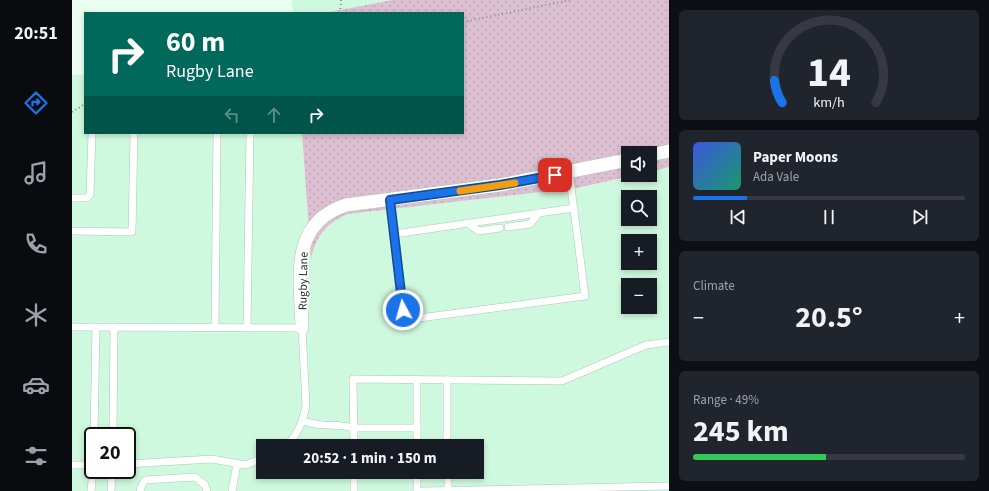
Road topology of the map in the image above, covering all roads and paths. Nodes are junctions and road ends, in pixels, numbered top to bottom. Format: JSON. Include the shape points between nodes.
{"nodes":[{"id":1,"x":341,"y":0,"type":"edge"},
{"id":2,"x":570,"y":0,"type":"edge"},
{"id":3,"x":340,"y":12,"type":"edge"},
{"id":4,"x":464,"y":22,"type":"edge"},
{"id":5,"x":84,"y":105,"type":"edge"},
{"id":6,"x":72,"y":112,"type":"edge"},
{"id":7,"x":92,"y":134,"type":"edge"},
{"id":8,"x":134,"y":134,"type":"edge"},
{"id":9,"x":217,"y":134,"type":"edge"},
{"id":10,"x":250,"y":134,"type":"edge"},
{"id":11,"x":669,"y":151,"type":"edge"},
{"id":12,"x":657,"y":154,"type":"edge"},
{"id":13,"x":621,"y":161,"type":"edge"},
{"id":14,"x":569,"y":172,"type":"junction"},
{"id":15,"x":72,"y":198,"type":"edge"},
{"id":16,"x":390,"y":200,"type":"junction"},
{"id":17,"x":574,"y":208,"type":"junction"},
{"id":18,"x":539,"y":213,"type":"junction"},
{"id":19,"x":467,"y":223,"type":"junction"},
{"id":20,"x":508,"y":227,"type":"dead end"},
{"id":21,"x":500,"y":228,"type":"dead end"},
{"id":22,"x":72,"y":231,"type":"edge"},
{"id":23,"x":394,"y":234,"type":"junction"},
{"id":24,"x":72,"y":327,"type":"edge"},
{"id":25,"x":96,"y":327,"type":"junction"},
{"id":26,"x":215,"y":327,"type":"junction"},
{"id":27,"x":114,"y":328,"type":"junction"},
{"id":28,"x":247,"y":328,"type":"junction"},
{"id":29,"x":302,"y":328,"type":"junction"},
{"id":30,"x":669,"y":342,"type":"edge"},
{"id":31,"x":417,"y":380,"type":"junction"},
{"id":32,"x":447,"y":380,"type":"junction"},
{"id":33,"x":303,"y":421,"type":"junction"},
{"id":34,"x":94,"y":427,"type":"edge"},
{"id":35,"x":113,"y":427,"type":"edge"},
{"id":36,"x":353,"y":428,"type":"junction"},
{"id":37,"x":417,"y":428,"type":"junction"},
{"id":38,"x":292,"y":439,"type":"edge"},
{"id":39,"x":354,"y":439,"type":"edge"},
{"id":40,"x":417,"y":439,"type":"edge"},
{"id":41,"x":447,"y":439,"type":"edge"},
{"id":42,"x":256,"y":461,"type":"edge"},
{"id":43,"x":136,"y":463,"type":"edge"},
{"id":44,"x":237,"y":464,"type":"junction"},
{"id":45,"x":72,"y":465,"type":"edge"},
{"id":46,"x":84,"y":465,"type":"edge"},
{"id":47,"x":92,"y":479,"type":"edge"},
{"id":48,"x":111,"y":479,"type":"edge"},
{"id":49,"x":354,"y":479,"type":"edge"},
{"id":50,"x":417,"y":479,"type":"edge"},
{"id":51,"x":448,"y":479,"type":"edge"},
{"id":52,"x":669,"y":486,"type":"edge"},
{"id":53,"x":448,"y":489,"type":"junction"},
{"id":54,"x":597,"y":489,"type":"edge"},
{"id":55,"x":480,"y":490,"type":"edge"},
{"id":56,"x":91,"y":491,"type":"edge"},
{"id":57,"x":110,"y":491,"type":"edge"},
{"id":58,"x":140,"y":491,"type":"edge"},
{"id":59,"x":207,"y":491,"type":"edge"},
{"id":60,"x":232,"y":491,"type":"edge"},
{"id":61,"x":354,"y":491,"type":"edge"},
{"id":62,"x":417,"y":491,"type":"edge"},
{"id":63,"x":423,"y":491,"type":"edge"}],
"edges":[{"from":1,"to":3,"type":"path"},
{"from":2,"to":4,"type":"path"},
{"from":5,"to":6,"type":"path"},
{"from":7,"to":15,"type":"lane","via":[[90,195],[87,198]]},
{"from":8,"to":22,"type":"lane","via":[[132,232]]},
{"from":9,"to":26,"type":"lane"},
{"from":10,"to":28,"type":"lane"},
{"from":11,"to":12,"type":"street"},
{"from":13,"to":14,"type":"street","name":"Rugby Lane"},
{"from":14,"to":16,"type":"street","name":"Rugby Lane","via":[[500,185]]},
{"from":14,"to":17,"type":"lane"},
{"from":16,"to":23,"type":"lane"},
{"from":16,"to":29,"type":"street","name":"Rugby Lane","via":[[346,205],[334,209],[316,223],[306,238],[301,254]]},
{"from":17,"to":18,"type":"lane"},
{"from":17,"to":23,"type":"lane","via":[[585,296],[412,319],[403,310]]},
{"from":18,"to":19,"type":"lane"},
{"from":18,"to":20,"type":"lane","via":[[530,224]]},
{"from":19,"to":21,"type":"lane","via":[[479,231]]},
{"from":19,"to":23,"type":"lane"},
{"from":24,"to":25,"type":"lane"},
{"from":25,"to":27,"type":"lane"},
{"from":25,"to":34,"type":"lane"},
{"from":26,"to":27,"type":"lane"},
{"from":26,"to":28,"type":"lane"},
{"from":27,"to":35,"type":"lane"},
{"from":28,"to":29,"type":"lane"},
{"from":29,"to":33,"type":"lane","via":[[306,405]]},
{"from":30,"to":32,"type":"lane","via":[[646,345],[562,381]]},
{"from":31,"to":32,"type":"lane"},
{"from":31,"to":36,"type":"lane","via":[[353,379]]},
{"from":31,"to":37,"type":"lane"},
{"from":32,"to":41,"type":"lane"},
{"from":33,"to":36,"type":"lane","via":[[315,426]]},
{"from":33,"to":38,"type":"lane"},
{"from":36,"to":37,"type":"lane"},
{"from":36,"to":39,"type":"lane"},
{"from":37,"to":40,"type":"lane"},
{"from":42,"to":44,"type":"lane","via":[[246,465]]},
{"from":43,"to":44,"type":"lane","via":[[212,459]]},
{"from":44,"to":60,"type":"lane"},
{"from":45,"to":46,"type":"lane"},
{"from":47,"to":56,"type":"lane"},
{"from":48,"to":57,"type":"lane"},
{"from":49,"to":61,"type":"lane"},
{"from":50,"to":62,"type":"lane"},
{"from":51,"to":53,"type":"lane"},
{"from":52,"to":54,"type":"lane"},
{"from":53,"to":55,"type":"lane"},
{"from":53,"to":63,"type":"lane"},
{"from":54,"to":55,"type":"lane"},
{"from":58,"to":59,"type":"lane","via":[[145,480],[195,477],[205,484]]}]}
